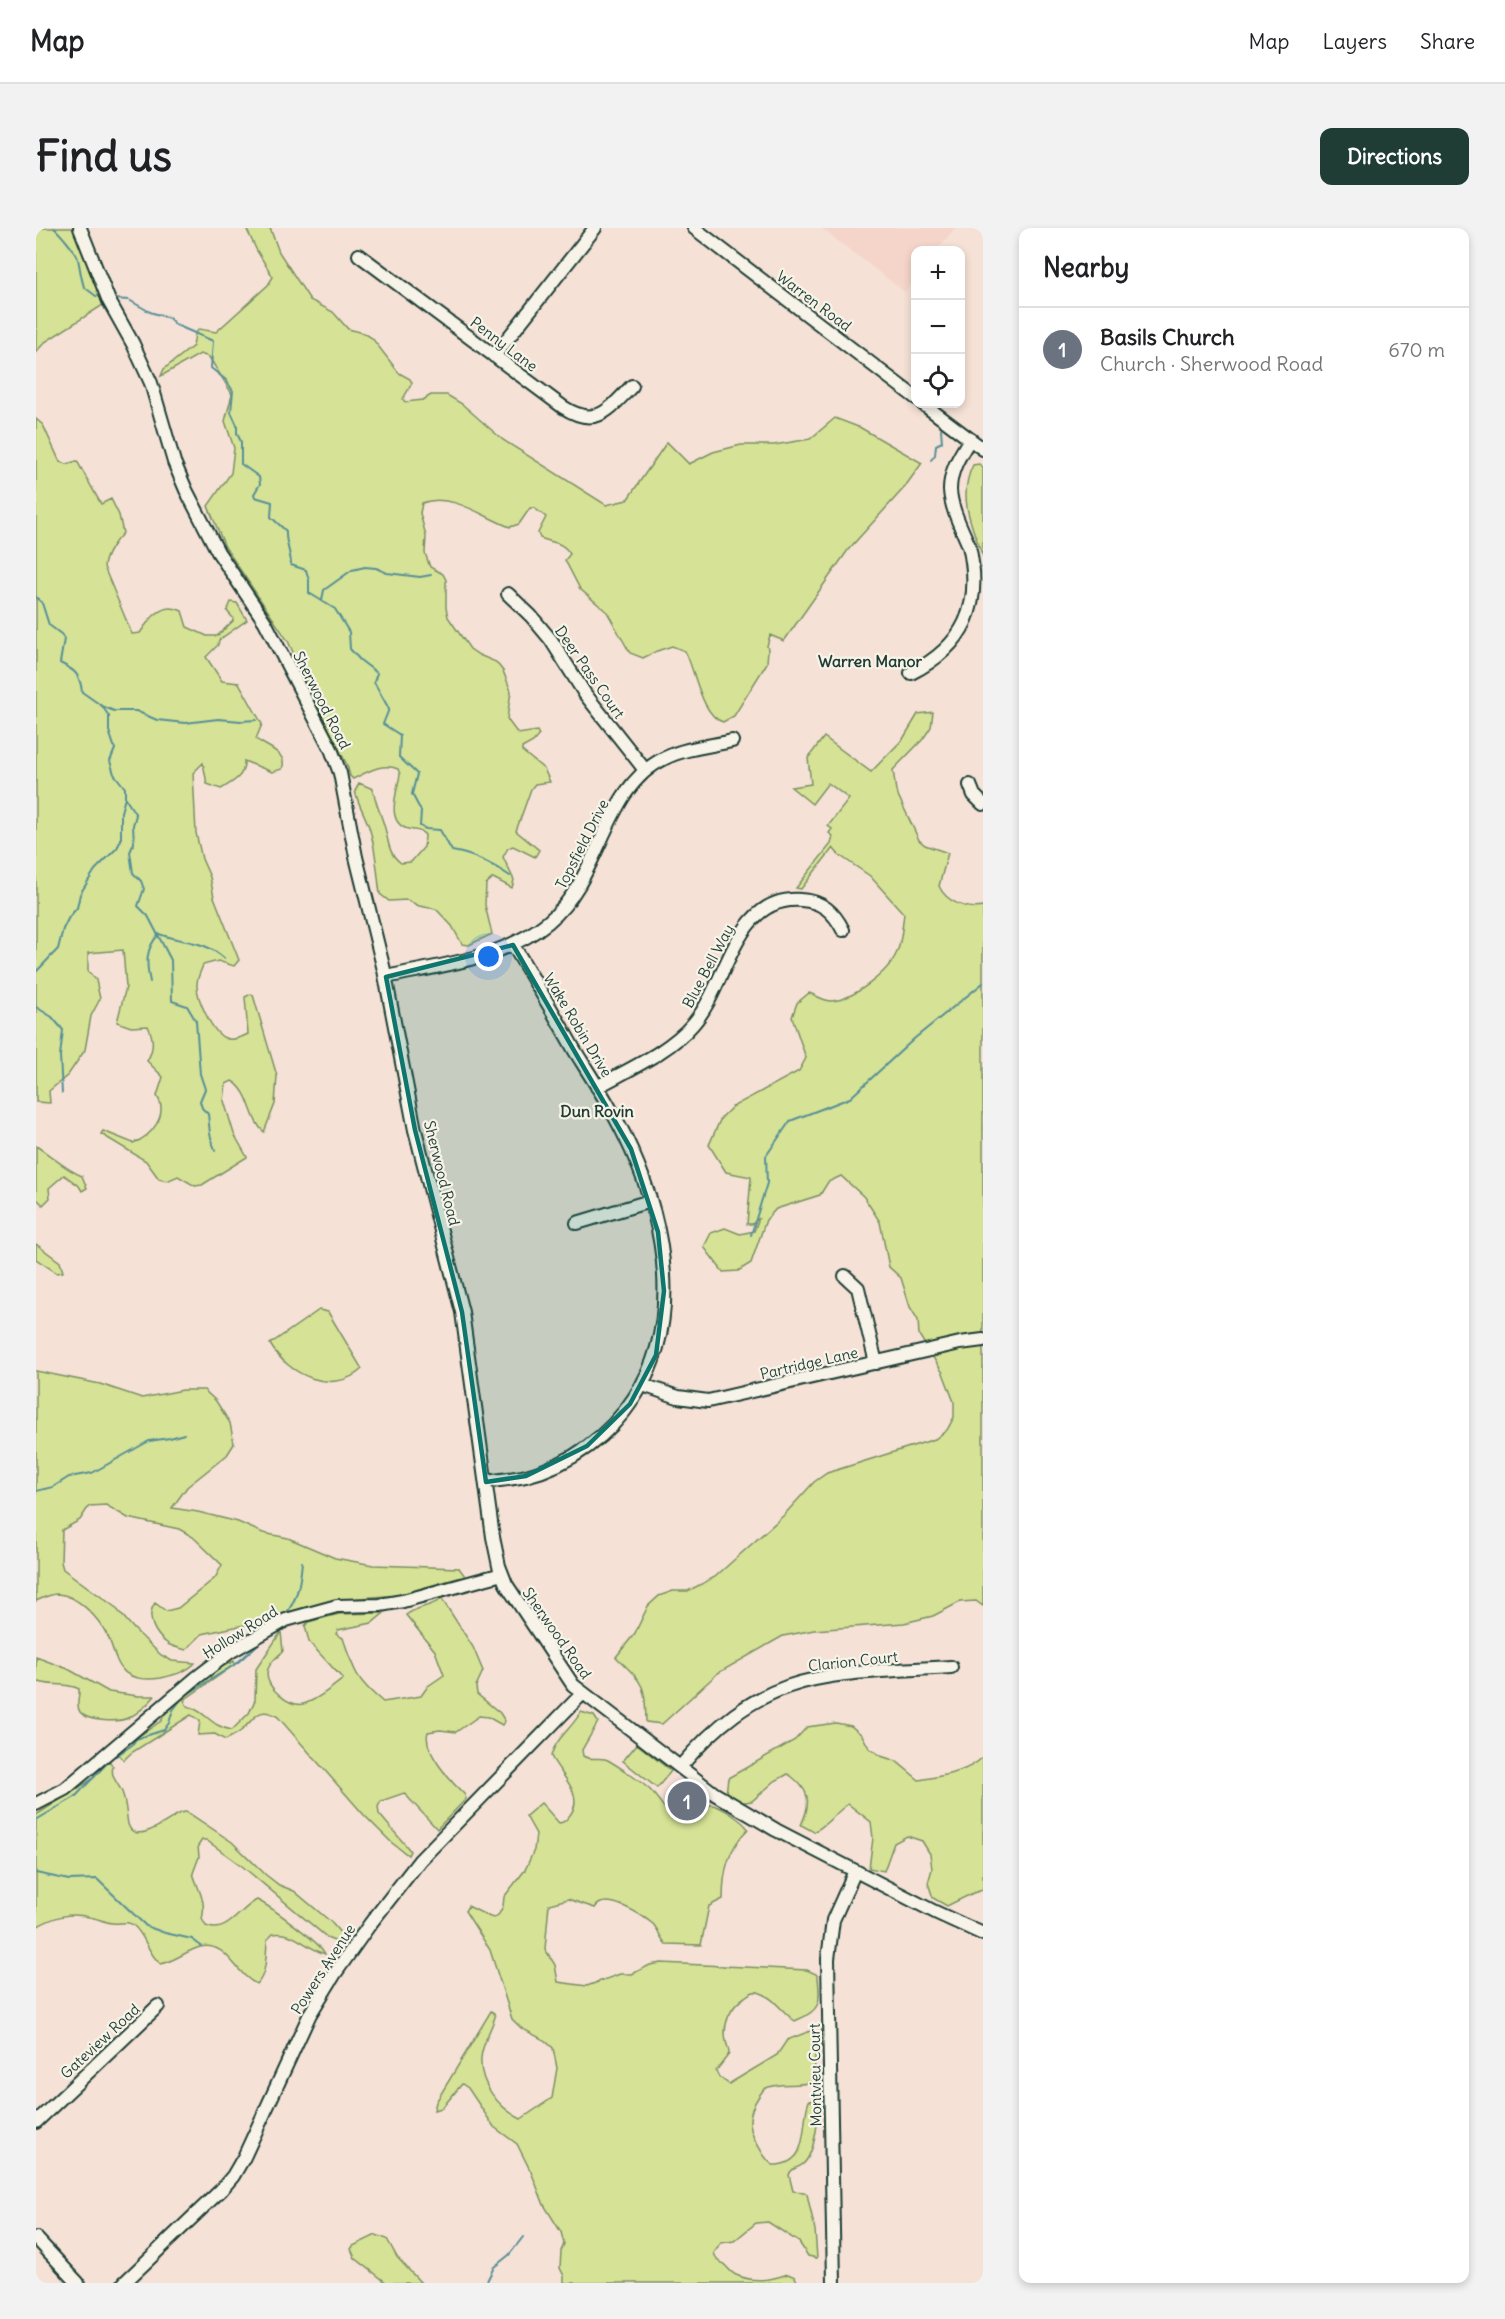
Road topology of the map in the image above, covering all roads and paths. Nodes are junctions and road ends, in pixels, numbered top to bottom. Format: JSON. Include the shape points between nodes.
{"nodes":[{"id":1,"x":80,"y":228,"type":"edge"},
{"id":2,"x":595,"y":228,"type":"edge"},
{"id":3,"x":694,"y":228,"type":"edge"},
{"id":4,"x":359,"y":255,"type":"dead end"},
{"id":5,"x":494,"y":356,"type":"junction"},
{"id":6,"x":632,"y":386,"type":"dead end"},
{"id":7,"x":911,"y":395,"type":"edge"},
{"id":8,"x":928,"y":408,"type":"edge"},
{"id":9,"x":970,"y":439,"type":"junction"},
{"id":10,"x":983,"y":449,"type":"edge"},
{"id":11,"x":508,"y":594,"type":"dead end"},
{"id":12,"x":911,"y":673,"type":"dead end"},
{"id":13,"x":732,"y":741,"type":"dead end"},
{"id":14,"x":645,"y":770,"type":"junction"},
{"id":15,"x":970,"y":784,"type":"dead end"},
{"id":16,"x":983,"y":804,"type":"edge"},
{"id":17,"x":843,"y":930,"type":"dead end"},
{"id":18,"x":513,"y":945,"type":"junction"},
{"id":19,"x":386,"y":977,"type":"junction"},
{"id":20,"x":597,"y":1087,"type":"junction"},
{"id":21,"x":650,"y":1201,"type":"junction"},
{"id":22,"x":577,"y":1223,"type":"dead end"},
{"id":23,"x":845,"y":1276,"type":"dead end"},
{"id":24,"x":983,"y":1340,"type":"edge"},
{"id":25,"x":876,"y":1363,"type":"junction"},
{"id":26,"x":643,"y":1385,"type":"junction"},
{"id":27,"x":486,"y":1482,"type":"junction"},
{"id":28,"x":502,"y":1574,"type":"junction"},
{"id":29,"x":951,"y":1667,"type":"dead end"},
{"id":30,"x":582,"y":1694,"type":"junction"},
{"id":31,"x":681,"y":1767,"type":"junction"},
{"id":32,"x":36,"y":1804,"type":"edge"},
{"id":33,"x":855,"y":1871,"type":"junction"},
{"id":34,"x":983,"y":1934,"type":"edge"},
{"id":35,"x":158,"y":2006,"type":"dead end"},
{"id":36,"x":36,"y":2122,"type":"edge"},
{"id":37,"x":36,"y":2238,"type":"edge"},
{"id":38,"x":78,"y":2283,"type":"edge"},
{"id":39,"x":124,"y":2283,"type":"edge"},
{"id":40,"x":834,"y":2283,"type":"edge"}],
"edges":[{"from":1,"to":19,"type":"street","name":"Sherwood Road","via":[[109,301],[148,377],[186,490],[218,552],[265,622],[337,762]]},
{"from":2,"to":5,"type":"street"},
{"from":3,"to":7,"type":"street","name":"Warren Road"},
{"from":4,"to":5,"type":"street","name":"Penny Lane"},
{"from":5,"to":6,"type":"street","name":"Penny Lane","via":[[563,407],[583,417],[603,414]]},
{"from":8,"to":9,"type":"street"},
{"from":9,"to":10,"type":"street"},
{"from":9,"to":12,"type":"street","via":[[953,469],[950,491],[975,564],[975,603],[955,642],[932,662]]},
{"from":11,"to":14,"type":"street","name":"Deer Pass Court","via":[[551,640],[585,694]]},
{"from":13,"to":14,"type":"street","name":"Topsfield Drive","via":[[666,757]]},
{"from":14,"to":18,"type":"street","name":"Topsfield Drive","via":[[619,804],[577,891],[550,921]]},
{"from":15,"to":16,"type":"street"},
{"from":17,"to":20,"type":"street","name":"Blue Bell Way","via":[[836,915],[816,902],[790,899],[766,907],[747,925],[711,998],[693,1024],[666,1047]]},
{"from":18,"to":19,"type":"street","name":"Topsfield Drive","via":[[486,955]]},
{"from":18,"to":20,"type":"street","name":"Wake Robin Drive"},
{"from":19,"to":27,"type":"street","name":"Sherwood Road","via":[[418,1141],[462,1312]]},
{"from":20,"to":21,"type":"street","name":"Wake Robin Drive","via":[[631,1149]]},
{"from":21,"to":22,"type":"street"},
{"from":21,"to":26,"type":"street","name":"Wake Robin Drive","via":[[662,1263],[664,1315],[656,1355]]},
{"from":23,"to":25,"type":"street","via":[[858,1288]]},
{"from":24,"to":25,"type":"street","name":"Partridge Lane"},
{"from":25,"to":26,"type":"street","name":"Partridge Lane","via":[[708,1401],[678,1397]]},
{"from":26,"to":27,"type":"street","name":"Wake Robin Drive","via":[[603,1435],[567,1460],[526,1476]]},
{"from":27,"to":28,"type":"street","name":"Sherwood Road"},
{"from":28,"to":30,"type":"street","name":"Sherwood Road","via":[[564,1674]]},
{"from":28,"to":32,"type":"street","name":"Hollow Road","via":[[403,1601],[337,1606],[286,1620],[230,1652],[65,1789]]},
{"from":29,"to":31,"type":"street","name":"Clarion Court","via":[[826,1676],[796,1682],[772,1691],[734,1715]]},
{"from":30,"to":31,"type":"street","name":"Sherwood Road"},
{"from":30,"to":39,"type":"street","name":"Powers Avenue","via":[[420,1860],[379,1911],[310,2014],[233,2176]]},
{"from":31,"to":33,"type":"street","name":"Sherwood Road","via":[[744,1812]]},
{"from":33,"to":34,"type":"street","name":"Sherwood Road"},
{"from":33,"to":40,"type":"street","name":"Montvieu Court","via":[[833,1920],[828,1959]]},
{"from":35,"to":36,"type":"street","name":"Gateview Road"},
{"from":37,"to":38,"type":"street"}]}
